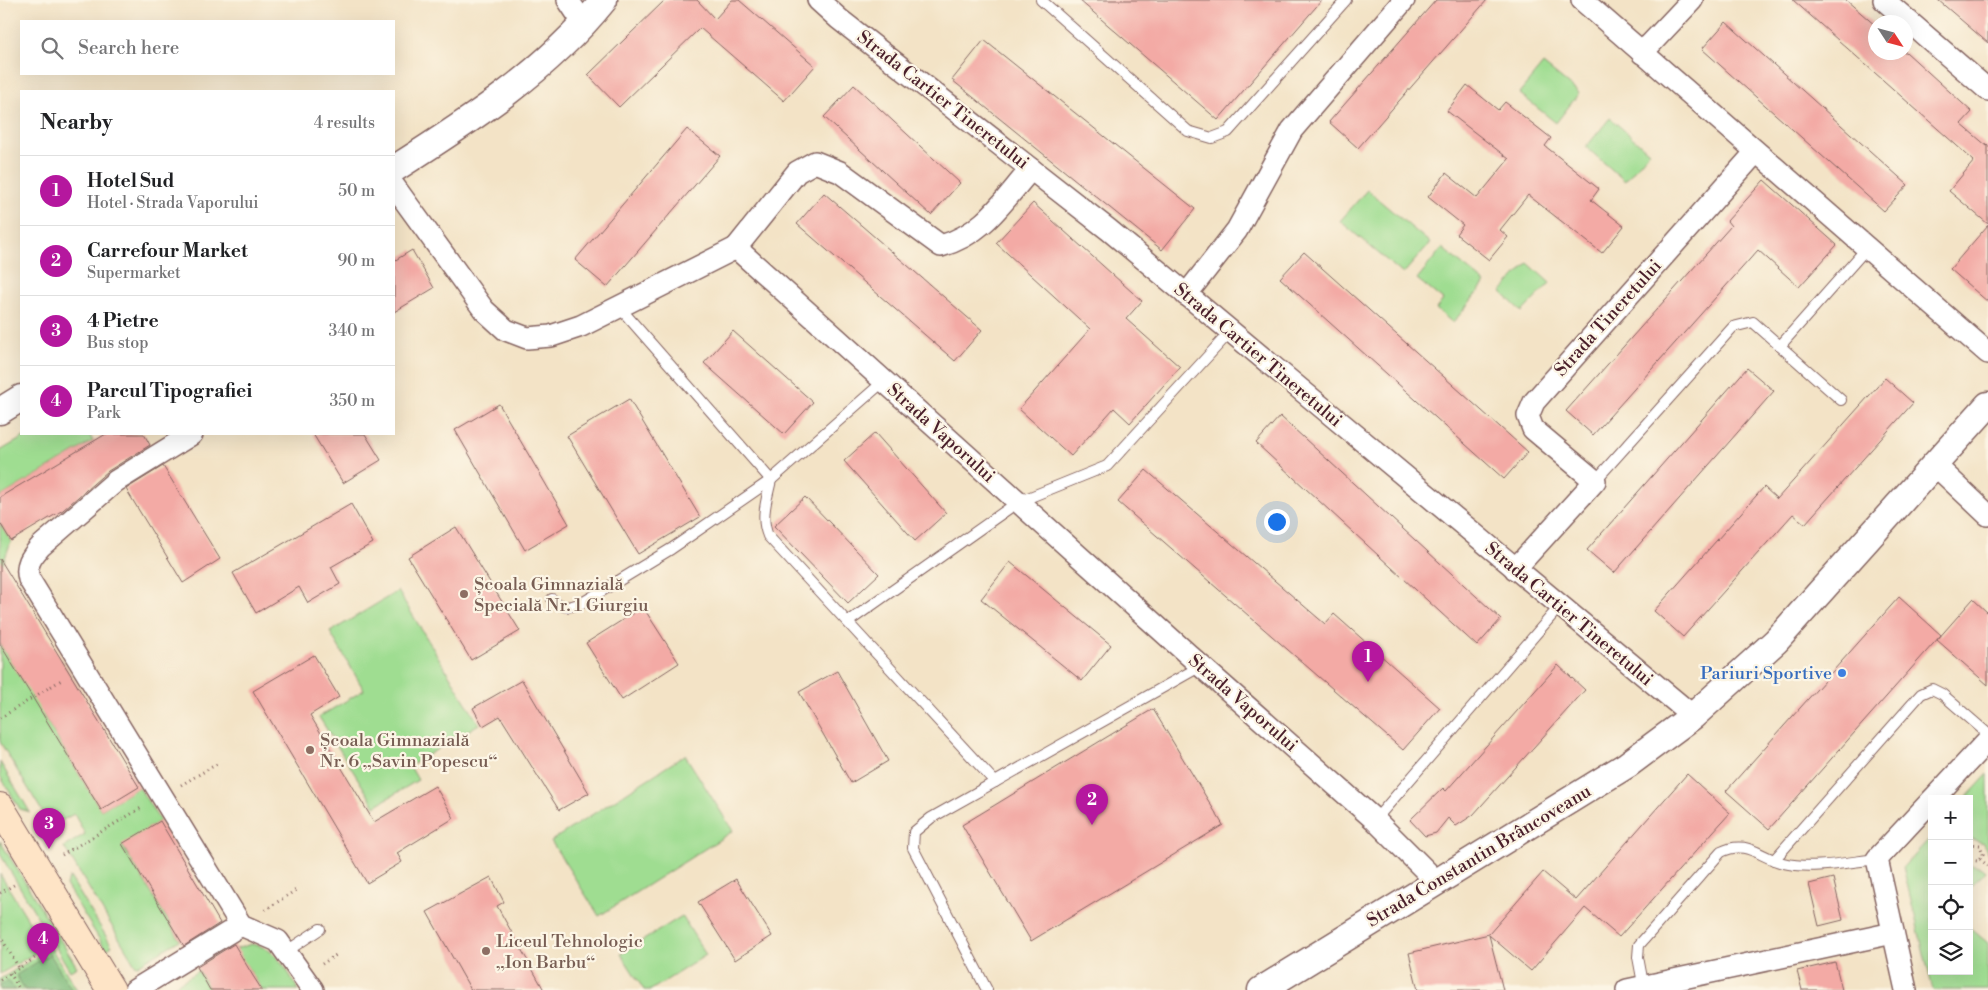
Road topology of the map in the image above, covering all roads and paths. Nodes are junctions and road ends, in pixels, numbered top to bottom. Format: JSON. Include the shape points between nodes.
{"nodes":[{"id":1,"x":568,"y":0,"type":"edge"},
{"id":2,"x":604,"y":0,"type":"edge"},
{"id":3,"x":818,"y":0,"type":"edge"},
{"id":4,"x":1041,"y":0,"type":"edge"},
{"id":5,"x":1346,"y":0,"type":"edge"},
{"id":6,"x":1404,"y":0,"type":"edge"},
{"id":7,"x":1582,"y":0,"type":"edge"},
{"id":8,"x":1692,"y":0,"type":"edge"},
{"id":9,"x":1884,"y":0,"type":"edge"},
{"id":10,"x":584,"y":24,"type":"junction"},
{"id":11,"x":1642,"y":53,"type":"junction"},
{"id":12,"x":1988,"y":90,"type":"edge"},
{"id":13,"x":1755,"y":153,"type":"junction"},
{"id":14,"x":395,"y":168,"type":"edge"},
{"id":15,"x":1031,"y":169,"type":"junction"},
{"id":16,"x":395,"y":187,"type":"edge"},
{"id":17,"x":736,"y":248,"type":"junction"},
{"id":18,"x":1866,"y":249,"type":"junction"},
{"id":19,"x":1186,"y":295,"type":"junction"},
{"id":20,"x":620,"y":308,"type":"junction"},
{"id":21,"x":1230,"y":332,"type":"junction"},
{"id":22,"x":1780,"y":346,"type":"junction"},
{"id":23,"x":1988,"y":353,"type":"edge"},
{"id":24,"x":884,"y":382,"type":"junction"},
{"id":25,"x":20,"y":399,"type":"edge"},
{"id":26,"x":1841,"y":400,"type":"dead end"},
{"id":27,"x":1988,"y":404,"type":"edge"},
{"id":28,"x":0,"y":411,"type":"edge"},
{"id":29,"x":190,"y":435,"type":"edge"},
{"id":30,"x":1934,"y":464,"type":"junction"},
{"id":31,"x":771,"y":480,"type":"junction"},
{"id":32,"x":1595,"y":481,"type":"junction"},
{"id":33,"x":1018,"y":502,"type":"junction"},
{"id":34,"x":1988,"y":515,"type":"edge"},
{"id":35,"x":1514,"y":568,"type":"junction"},
{"id":36,"x":552,"y":599,"type":"dead end"},
{"id":37,"x":1560,"y":606,"type":"junction"},
{"id":38,"x":848,"y":622,"type":"junction"},
{"id":39,"x":1201,"y":666,"type":"junction"},
{"id":40,"x":82,"y":667,"type":"junction"},
{"id":41,"x":1692,"y":716,"type":"junction"},
{"id":42,"x":0,"y":718,"type":"edge"},
{"id":43,"x":1988,"y":734,"type":"edge"},
{"id":44,"x":1988,"y":740,"type":"edge"},
{"id":45,"x":217,"y":764,"type":"dead end"},
{"id":46,"x":995,"y":782,"type":"junction"},
{"id":47,"x":1938,"y":795,"type":"edge"},
{"id":48,"x":162,"y":796,"type":"junction"},
{"id":49,"x":1928,"y":805,"type":"edge"},
{"id":50,"x":0,"y":807,"type":"edge"},
{"id":51,"x":1375,"y":820,"type":"junction"},
{"id":52,"x":1973,"y":844,"type":"edge"},
{"id":53,"x":62,"y":855,"type":"dead end"},
{"id":54,"x":1877,"y":859,"type":"junction"},
{"id":55,"x":1980,"y":859,"type":"junction"},
{"id":56,"x":1774,"y":860,"type":"junction"},
{"id":57,"x":1973,"y":860,"type":"edge"},
{"id":58,"x":1988,"y":866,"type":"edge"},
{"id":59,"x":1436,"y":881,"type":"junction"},
{"id":60,"x":14,"y":886,"type":"dead end"},
{"id":61,"x":296,"y":890,"type":"dead end"},
{"id":62,"x":0,"y":894,"type":"edge"},
{"id":63,"x":241,"y":925,"type":"junction"},
{"id":64,"x":320,"y":929,"type":"dead end"},
{"id":65,"x":1893,"y":933,"type":"junction"},
{"id":66,"x":0,"y":936,"type":"edge"},
{"id":67,"x":51,"y":948,"type":"dead end"},
{"id":68,"x":287,"y":951,"type":"junction"},
{"id":69,"x":19,"y":968,"type":"junction"},
{"id":70,"x":10,"y":973,"type":"junction"},
{"id":71,"x":0,"y":980,"type":"edge"},
{"id":72,"x":1639,"y":989,"type":"edge"},
{"id":73,"x":20,"y":990,"type":"edge"},
{"id":74,"x":111,"y":990,"type":"edge"},
{"id":75,"x":135,"y":990,"type":"edge"},
{"id":76,"x":313,"y":990,"type":"edge"},
{"id":77,"x":987,"y":990,"type":"edge"},
{"id":78,"x":1261,"y":990,"type":"edge"},
{"id":79,"x":1906,"y":990,"type":"edge"}],
"edges":[{"from":1,"to":10,"type":"street"},
{"from":2,"to":10,"type":"street"},
{"from":3,"to":15,"type":"street","name":"Strada Cartier Tineretului"},
{"from":4,"to":5,"type":"lane","via":[[1188,131],[1212,138],[1228,132]]},
{"from":6,"to":19,"type":"street","via":[[1292,130],[1237,230]]},
{"from":7,"to":11,"type":"street"},
{"from":8,"to":11,"type":"street"},
{"from":9,"to":12,"type":"street"},
{"from":10,"to":14,"type":"street","via":[[503,97]]},
{"from":11,"to":13,"type":"street"},
{"from":13,"to":18,"type":"street"},
{"from":13,"to":32,"type":"street","name":"Strada Tineretului","via":[[1534,402],[1528,416],[1533,429]]},
{"from":15,"to":17,"type":"street","via":[[980,228],[960,240],[941,246],[840,172],[815,162],[796,172]]},
{"from":15,"to":19,"type":"street","name":"Strada Cartier Tineretului"},
{"from":16,"to":20,"type":"street","via":[[484,310],[506,330],[527,338],[551,336]]},
{"from":17,"to":20,"type":"street"},
{"from":17,"to":24,"type":"street","name":"Strada Vaporului"},
{"from":18,"to":22,"type":"lane"},
{"from":18,"to":23,"type":"street"},
{"from":19,"to":21,"type":"street","name":"Strada Cartier Tineretului"},
{"from":20,"to":31,"type":"lane"},
{"from":21,"to":33,"type":"lane","via":[[1107,466]]},
{"from":21,"to":35,"type":"street","name":"Strada Cartier Tineretului"},
{"from":22,"to":26,"type":"lane"},
{"from":22,"to":32,"type":"lane","via":[[1753,322],[1733,327]]},
{"from":24,"to":31,"type":"lane"},
{"from":24,"to":33,"type":"street","name":"Strada Vaporului"},
{"from":25,"to":28,"type":"street"},
{"from":27,"to":30,"type":"street"},
{"from":29,"to":40,"type":"street","via":[[116,481],[40,546],[29,563],[29,580]]},
{"from":30,"to":34,"type":"street"},
{"from":30,"to":41,"type":"street","via":[[1776,641]]},
{"from":31,"to":36,"type":"lane","via":[[671,549],[582,603],[569,608]]},
{"from":31,"to":38,"type":"lane","via":[[764,514],[768,536]]},
{"from":32,"to":35,"type":"street"},
{"from":33,"to":38,"type":"lane"},
{"from":33,"to":39,"type":"street","name":"Strada Vaporului"},
{"from":35,"to":37,"type":"street","name":"Strada Cartier Tineretului"},
{"from":37,"to":41,"type":"street","name":"Strada Cartier Tineretului"},
{"from":37,"to":51,"type":"lane"},
{"from":38,"to":46,"type":"lane"},
{"from":39,"to":46,"type":"lane"},
{"from":39,"to":51,"type":"street","name":"Strada Vaporului"},
{"from":40,"to":42,"type":"path"},
{"from":40,"to":48,"type":"street"},
{"from":41,"to":59,"type":"street","name":"Strada Constantin Brâncoveanu","via":[[1628,765]]},
{"from":43,"to":56,"type":"lane","via":[[1942,694],[1932,689],[1921,694]]},
{"from":44,"to":47,"type":"street"},
{"from":45,"to":48,"type":"path"},
{"from":46,"to":77,"type":"lane","via":[[931,818],[914,832],[913,848]]},
{"from":48,"to":53,"type":"path"},
{"from":48,"to":63,"type":"street"},
{"from":49,"to":54,"type":"street"},
{"from":50,"to":74,"type":"main road"},
{"from":51,"to":59,"type":"street","name":"Strada Vaporului"},
{"from":52,"to":55,"type":"path","via":[[1982,847]]},
{"from":54,"to":56,"type":"lane","via":[[1805,865]]},
{"from":54,"to":65,"type":"street"},
{"from":55,"to":57,"type":"path"},
{"from":55,"to":58,"type":"path"},
{"from":56,"to":72,"type":"lane","via":[[1744,847],[1732,847],[1721,852],[1639,946]]},
{"from":59,"to":78,"type":"street","name":"Strada Constantin Brâncoveanu"},
{"from":60,"to":62,"type":"path"},
{"from":61,"to":63,"type":"path"},
{"from":63,"to":68,"type":"street","via":[[274,938]]},
{"from":63,"to":75,"type":"street"},
{"from":64,"to":68,"type":"lane"},
{"from":65,"to":72,"type":"street"},
{"from":65,"to":79,"type":"street"},
{"from":66,"to":69,"type":"path"},
{"from":67,"to":69,"type":"path"},
{"from":68,"to":76,"type":"street"},
{"from":69,"to":70,"type":"path"},
{"from":70,"to":71,"type":"path"},
{"from":70,"to":73,"type":"path"}]}
